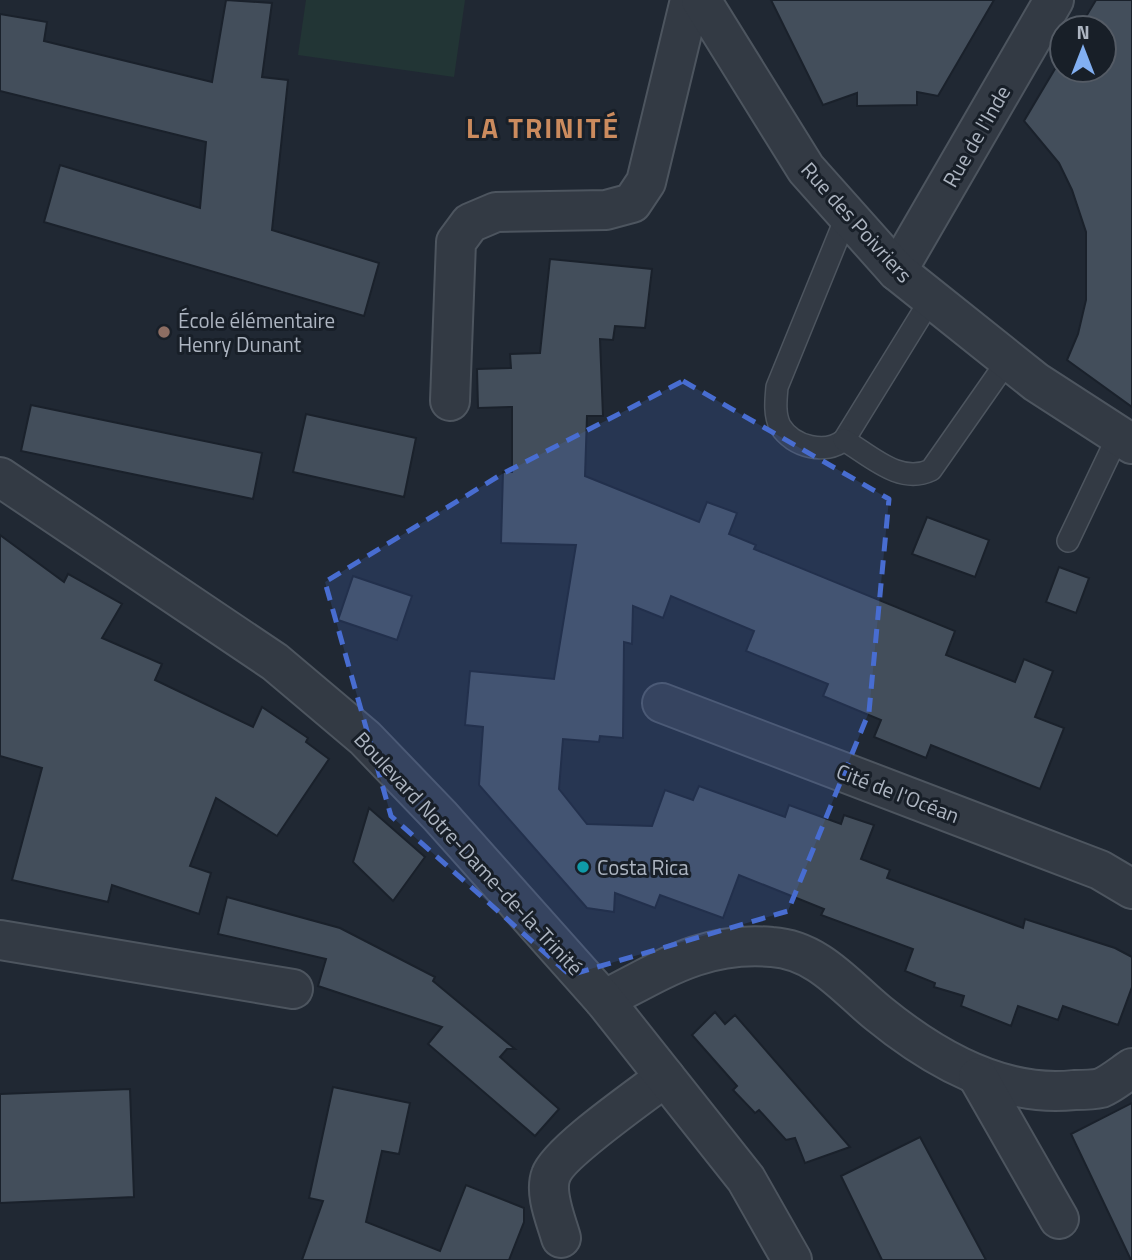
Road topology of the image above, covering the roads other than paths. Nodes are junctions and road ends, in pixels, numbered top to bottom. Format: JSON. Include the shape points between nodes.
{"nodes":[{"id":1,"x":690,"y":0,"type":"edge"},
{"id":2,"x":701,"y":0,"type":"edge"},
{"id":3,"x":1054,"y":0,"type":"edge"},
{"id":4,"x":847,"y":215,"type":"junction"},
{"id":5,"x":897,"y":271,"type":"junction"},
{"id":6,"x":931,"y":299,"type":"junction"},
{"id":7,"x":1008,"y":360,"type":"junction"},
{"id":8,"x":450,"y":401,"type":"dead end"},
{"id":9,"x":844,"y":440,"type":"junction"},
{"id":10,"x":1125,"y":440,"type":"edge"},
{"id":11,"x":0,"y":477,"type":"edge"},
{"id":12,"x":1068,"y":541,"type":"dead end"},
{"id":13,"x":662,"y":703,"type":"dead end"},
{"id":14,"x":1132,"y":889,"type":"edge"},
{"id":15,"x":0,"y":940,"type":"edge"},
{"id":16,"x":293,"y":989,"type":"dead end"},
{"id":17,"x":604,"y":1000,"type":"junction"},
{"id":18,"x":1132,"y":1068,"type":"edge"},
{"id":19,"x":666,"y":1077,"type":"junction"},
{"id":20,"x":978,"y":1077,"type":"junction"},
{"id":21,"x":1059,"y":1219,"type":"dead end"},
{"id":22,"x":561,"y":1238,"type":"dead end"},
{"id":23,"x":792,"y":1260,"type":"edge"}],
"edges":[{"from":1,"to":8,"type":"street","via":[[646,182],[632,203],[606,210],[496,212],[470,223],[456,242]]},
{"from":2,"to":4,"type":"street","name":"Rue des Poivriers","via":[[806,169]]},
{"from":3,"to":5,"type":"street","name":"Rue de l'Inde"},
{"from":4,"to":5,"type":"street","name":"Rue des Poivriers"},
{"from":4,"to":9,"type":"lane","via":[[777,387],[775,406],[780,425],[805,445],[835,448]]},
{"from":5,"to":6,"type":"street","name":"Rue des Poivriers"},
{"from":6,"to":7,"type":"street","name":"Rue des Poivriers"},
{"from":6,"to":9,"type":"lane"},
{"from":7,"to":9,"type":"lane","via":[[931,470],[917,477],[901,475]]},
{"from":7,"to":10,"type":"street","name":"Rue des Poivriers"},
{"from":10,"to":12,"type":"lane"},
{"from":11,"to":17,"type":"street","name":"Boulevard Notre-Dame-de-la-Trinité","via":[[275,662],[365,738]]},
{"from":13,"to":14,"type":"street","name":"Cité de l'Océan","via":[[1088,865]]},
{"from":15,"to":16,"type":"street"},
{"from":17,"to":19,"type":"street","name":"Boulevard Notre-Dame-de-la-Trinité"},
{"from":17,"to":20,"type":"street","via":[[697,953],[736,946],[775,947],[809,958],[836,974],[877,1013]]},
{"from":18,"to":20,"type":"street","via":[[1101,1088],[1048,1093]]},
{"from":19,"to":22,"type":"street","via":[[563,1157],[550,1175]]},
{"from":19,"to":23,"type":"street","name":"Boulevard Notre-Dame-de-la-Trinité","via":[[746,1179]]},
{"from":20,"to":21,"type":"street"}]}
